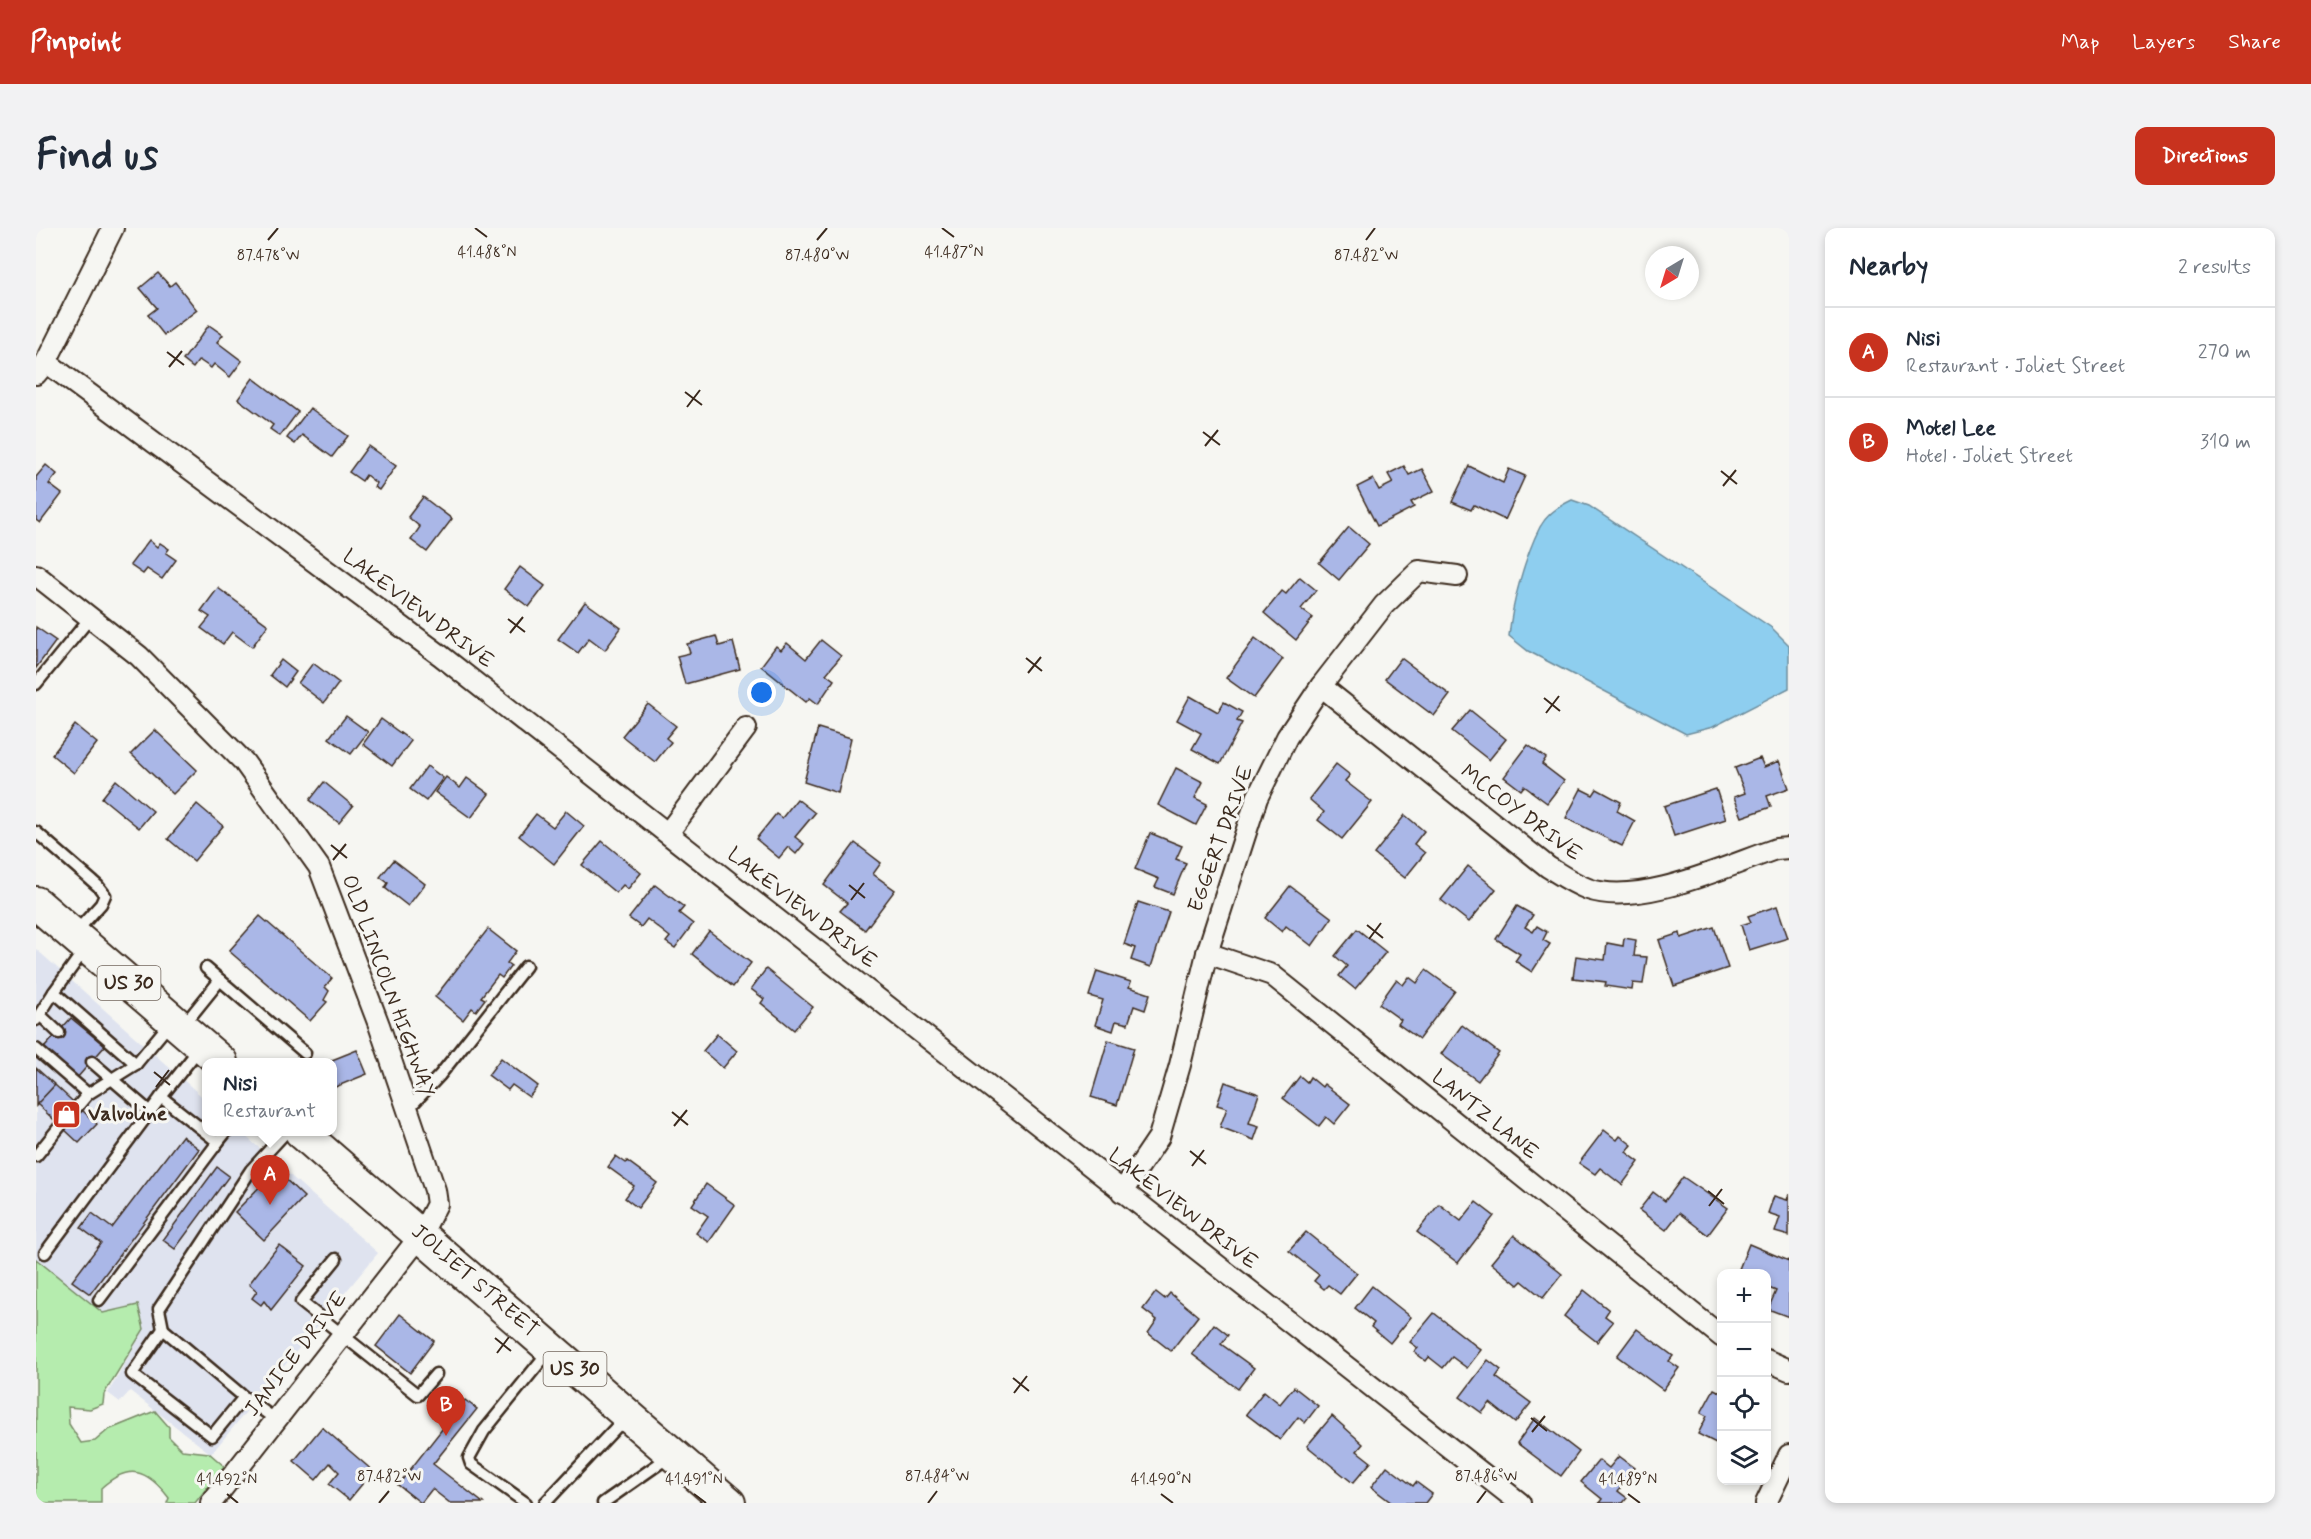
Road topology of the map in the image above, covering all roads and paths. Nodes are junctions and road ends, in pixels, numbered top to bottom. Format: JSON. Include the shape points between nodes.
{"nodes":[{"id":1,"x":113,"y":228,"type":"edge"},
{"id":2,"x":41,"y":368,"type":"edge"},
{"id":3,"x":1457,"y":576,"type":"dead end"},
{"id":4,"x":38,"y":580,"type":"edge"},
{"id":5,"x":90,"y":618,"type":"junction"},
{"id":6,"x":36,"y":684,"type":"edge"},
{"id":7,"x":1321,"y":686,"type":"junction"},
{"id":8,"x":746,"y":728,"type":"dead end"},
{"id":9,"x":36,"y":832,"type":"edge"},
{"id":10,"x":668,"y":833,"type":"junction"},
{"id":11,"x":1789,"y":848,"type":"edge"},
{"id":12,"x":36,"y":903,"type":"edge"},
{"id":13,"x":80,"y":941,"type":"junction"},
{"id":14,"x":1207,"y":953,"type":"junction"},
{"id":15,"x":526,"y":966,"type":"dead end"},
{"id":16,"x":206,"y":968,"type":"dead end"},
{"id":17,"x":220,"y":980,"type":"junction"},
{"id":18,"x":54,"y":992,"type":"junction"},
{"id":19,"x":38,"y":1018,"type":"edge"},
{"id":20,"x":59,"y":1033,"type":"dead end"},
{"id":21,"x":194,"y":1039,"type":"edge"},
{"id":22,"x":36,"y":1049,"type":"edge"},
{"id":23,"x":305,"y":1053,"type":"dead end"},
{"id":24,"x":92,"y":1062,"type":"dead end"},
{"id":25,"x":136,"y":1064,"type":"junction"},
{"id":26,"x":112,"y":1080,"type":"junction"},
{"id":27,"x":88,"y":1094,"type":"junction"},
{"id":28,"x":161,"y":1096,"type":"junction"},
{"id":29,"x":76,"y":1107,"type":"dead end"},
{"id":30,"x":407,"y":1110,"type":"junction"},
{"id":31,"x":150,"y":1112,"type":"junction"},
{"id":32,"x":61,"y":1125,"type":"dead end"},
{"id":33,"x":202,"y":1129,"type":"edge"},
{"id":34,"x":211,"y":1136,"type":"edge"},
{"id":35,"x":222,"y":1136,"type":"edge"},
{"id":36,"x":282,"y":1136,"type":"edge"},
{"id":37,"x":307,"y":1136,"type":"edge"},
{"id":38,"x":218,"y":1142,"type":"junction"},
{"id":39,"x":36,"y":1156,"type":"edge"},
{"id":40,"x":1122,"y":1192,"type":"junction"},
{"id":41,"x":421,"y":1235,"type":"junction"},
{"id":42,"x":45,"y":1252,"type":"dead end"},
{"id":43,"x":336,"y":1259,"type":"dead end"},
{"id":44,"x":99,"y":1300,"type":"dead end"},
{"id":45,"x":163,"y":1329,"type":"junction"},
{"id":46,"x":1717,"y":1333,"type":"edge"},
{"id":47,"x":342,"y":1334,"type":"junction"},
{"id":48,"x":551,"y":1348,"type":"junction"},
{"id":49,"x":1771,"y":1362,"type":"edge"},
{"id":50,"x":1789,"y":1370,"type":"edge"},
{"id":51,"x":436,"y":1374,"type":"dead end"},
{"id":52,"x":244,"y":1397,"type":"junction"},
{"id":53,"x":628,"y":1415,"type":"junction"},
{"id":54,"x":275,"y":1419,"type":"junction"},
{"id":55,"x":673,"y":1454,"type":"junction"},
{"id":56,"x":1789,"y":1455,"type":"edge"},
{"id":57,"x":211,"y":1503,"type":"edge"},
{"id":58,"x":526,"y":1503,"type":"edge"},
{"id":59,"x":545,"y":1503,"type":"edge"},
{"id":60,"x":603,"y":1503,"type":"edge"},
{"id":61,"x":729,"y":1503,"type":"edge"},
{"id":62,"x":1520,"y":1503,"type":"edge"},
{"id":63,"x":1766,"y":1503,"type":"edge"}],
"edges":[{"from":1,"to":2,"type":"street"},
{"from":2,"to":10,"type":"street","name":"LAKEVIEW DRIVE","via":[[432,649]]},
{"from":3,"to":7,"type":"street","name":"EGGERT DRIVE","via":[[1419,571],[1383,604]]},
{"from":4,"to":5,"type":"street","name":"OLD LINCOLN HIGHWAY"},
{"from":5,"to":6,"type":"lane"},
{"from":5,"to":30,"type":"street","name":"OLD LINCOLN HIGHWAY","via":[[139,656],[244,762],[319,867]]},
{"from":7,"to":11,"type":"street","name":"MCCOY DRIVE","via":[[1548,867],[1589,890],[1656,890]]},
{"from":7,"to":14,"type":"street","name":"EGGERT DRIVE","via":[[1287,737],[1257,798]]},
{"from":8,"to":10,"type":"street"},
{"from":9,"to":13,"type":"lane","via":[[105,895]]},
{"from":10,"to":40,"type":"street","name":"LAKEVIEW DRIVE"},
{"from":12,"to":13,"type":"main road","number":"US 30"},
{"from":13,"to":18,"type":"lane"},
{"from":13,"to":21,"type":"main road","number":"US 30"},
{"from":14,"to":40,"type":"street","name":"EGGERT DRIVE","via":[[1159,1137]]},
{"from":14,"to":46,"type":"street","name":"LANTZ LANE","via":[[1272,975]]},
{"from":15,"to":30,"type":"lane","via":[[440,1076]]},
{"from":16,"to":17,"type":"lane"},
{"from":17,"to":21,"type":"lane"},
{"from":17,"to":23,"type":"lane"},
{"from":18,"to":19,"type":"lane"},
{"from":18,"to":25,"type":"lane"},
{"from":19,"to":20,"type":"lane"},
{"from":21,"to":25,"type":"lane"},
{"from":21,"to":28,"type":"lane"},
{"from":22,"to":27,"type":"lane"},
{"from":24,"to":26,"type":"lane"},
{"from":25,"to":26,"type":"lane"},
{"from":26,"to":27,"type":"lane"},
{"from":26,"to":31,"type":"lane"},
{"from":27,"to":29,"type":"lane"},
{"from":28,"to":31,"type":"lane"},
{"from":28,"to":33,"type":"lane"},
{"from":30,"to":41,"type":"street","name":"OLD LINCOLN HIGHWAY","via":[[437,1204]]},
{"from":31,"to":42,"type":"lane"},
{"from":32,"to":39,"type":"lane"},
{"from":34,"to":38,"type":"lane"},
{"from":35,"to":38,"type":"lane"},
{"from":36,"to":45,"type":"lane","via":[[251,1170],[159,1310]]},
{"from":37,"to":41,"type":"main road","name":"JOLIET STREET","number":"US 30"},
{"from":38,"to":44,"type":"lane"},
{"from":40,"to":62,"type":"street","name":"LAKEVIEW DRIVE"},
{"from":41,"to":47,"type":"street","name":"JANICE DRIVE"},
{"from":41,"to":48,"type":"main road","name":"JOLIET STREET","number":"US 30"},
{"from":43,"to":47,"type":"lane","via":[[301,1302]]},
{"from":45,"to":52,"type":"lane"},
{"from":45,"to":52,"type":"lane","via":[[132,1374],[212,1436]]},
{"from":47,"to":51,"type":"lane","via":[[418,1395]]},
{"from":47,"to":54,"type":"street","name":"JANICE DRIVE"},
{"from":48,"to":53,"type":"main road","name":"JOLIET STREET","number":"US 30"},
{"from":48,"to":58,"type":"lane","via":[[484,1431],[469,1458],[471,1464]]},
{"from":49,"to":50,"type":"street"},
{"from":52,"to":54,"type":"lane"},
{"from":53,"to":55,"type":"main road","name":"JOLIET STREET","number":"US 30"},
{"from":53,"to":59,"type":"lane"},
{"from":54,"to":57,"type":"street","name":"JANICE DRIVE"},
{"from":55,"to":60,"type":"lane"},
{"from":55,"to":61,"type":"main road","name":"JOLIET STREET","number":"US 30"},
{"from":56,"to":63,"type":"street"}]}
